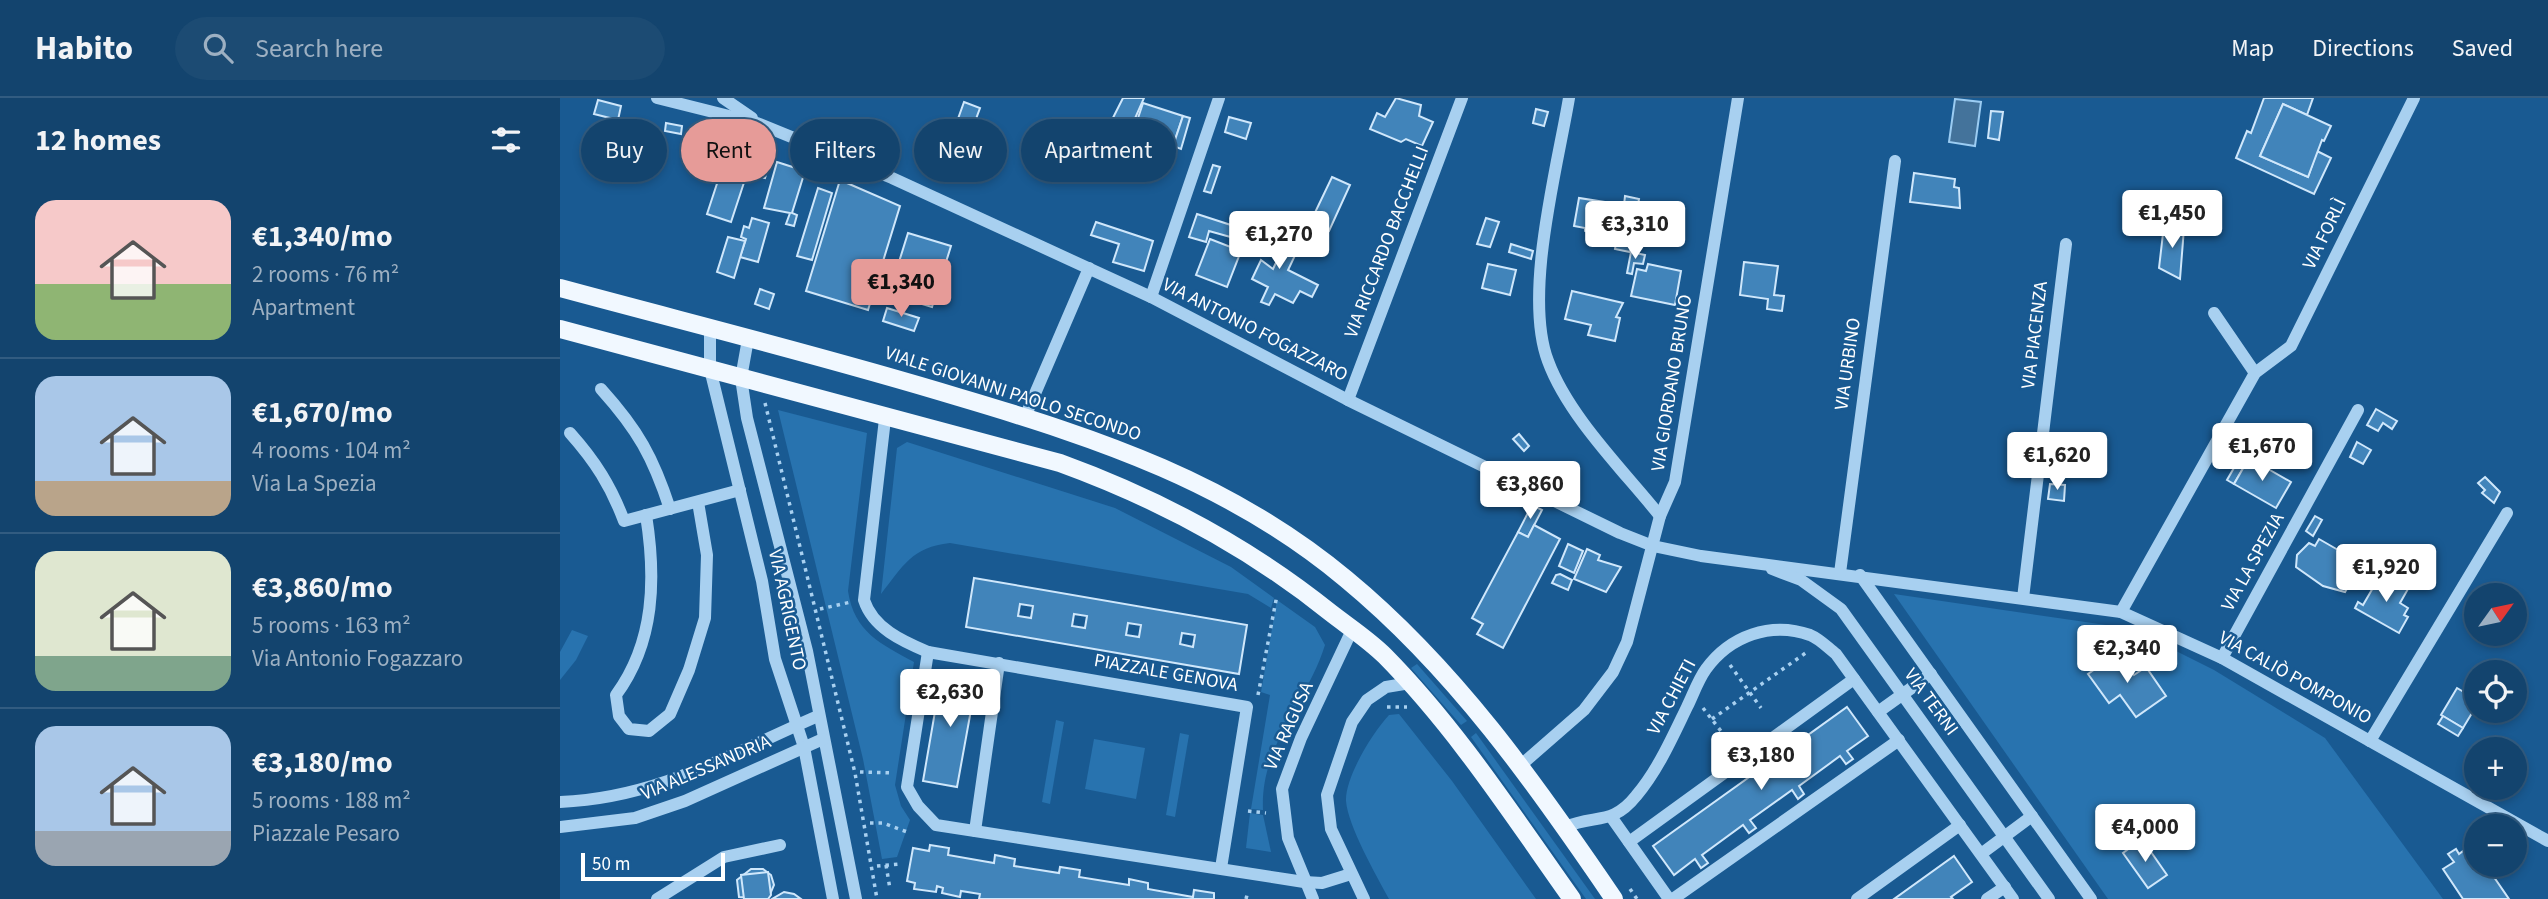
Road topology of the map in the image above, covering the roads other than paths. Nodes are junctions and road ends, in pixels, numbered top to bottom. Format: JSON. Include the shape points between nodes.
{"nodes":[{"id":1,"x":657,"y":98,"type":"edge"},
{"id":2,"x":723,"y":98,"type":"edge"},
{"id":3,"x":1219,"y":98,"type":"edge"},
{"id":4,"x":1461,"y":98,"type":"edge"},
{"id":5,"x":1569,"y":98,"type":"edge"},
{"id":6,"x":1738,"y":98,"type":"edge"},
{"id":7,"x":2414,"y":98,"type":"edge"},
{"id":8,"x":741,"y":119,"type":"edge"},
{"id":9,"x":752,"y":119,"type":"edge"},
{"id":10,"x":776,"y":131,"type":"edge"},
{"id":11,"x":1895,"y":161,"type":"dead end"},
{"id":12,"x":2066,"y":244,"type":"dead end"},
{"id":13,"x":1089,"y":268,"type":"junction"},
{"id":14,"x":560,"y":288,"type":"edge"},
{"id":15,"x":1151,"y":297,"type":"junction"},
{"id":16,"x":2214,"y":313,"type":"dead end"},
{"id":17,"x":560,"y":329,"type":"edge"},
{"id":18,"x":710,"y":329,"type":"junction"},
{"id":19,"x":748,"y":339,"type":"junction"},
{"id":20,"x":710,"y":369,"type":"junction"},
{"id":21,"x":2255,"y":373,"type":"junction"},
{"id":22,"x":741,"y":378,"type":"junction"},
{"id":23,"x":601,"y":389,"type":"dead end"},
{"id":24,"x":1349,"y":400,"type":"junction"},
{"id":25,"x":2358,"y":410,"type":"dead end"},
{"id":26,"x":1025,"y":417,"type":"junction"},
{"id":27,"x":885,"y":419,"type":"junction"},
{"id":28,"x":570,"y":433,"type":"dead end"},
{"id":29,"x":740,"y":490,"type":"junction"},
{"id":30,"x":698,"y":502,"type":"junction"},
{"id":31,"x":670,"y":509,"type":"junction"},
{"id":32,"x":2507,"y":513,"type":"dead end"},
{"id":33,"x":646,"y":515,"type":"junction"},
{"id":34,"x":1660,"y":516,"type":"junction"},
{"id":35,"x":1653,"y":546,"type":"junction"},
{"id":36,"x":1752,"y":562,"type":"junction"},
{"id":37,"x":1840,"y":573,"type":"junction"},
{"id":38,"x":1860,"y":575,"type":"junction"},
{"id":39,"x":2023,"y":598,"type":"junction"},
{"id":40,"x":2120,"y":612,"type":"junction"},
{"id":41,"x":1352,"y":630,"type":"junction"},
{"id":42,"x":928,"y":652,"type":"junction"},
{"id":43,"x":2222,"y":658,"type":"junction"},
{"id":44,"x":999,"y":663,"type":"junction"},
{"id":45,"x":1931,"y":674,"type":"junction"},
{"id":46,"x":1854,"y":679,"type":"junction"},
{"id":47,"x":1410,"y":682,"type":"junction"},
{"id":48,"x":1902,"y":695,"type":"junction"},
{"id":49,"x":1878,"y":712,"type":"junction"},
{"id":50,"x":818,"y":716,"type":"junction"},
{"id":51,"x":799,"y":724,"type":"junction"},
{"id":52,"x":823,"y":739,"type":"junction"},
{"id":53,"x":1899,"y":740,"type":"junction"},
{"id":54,"x":2370,"y":741,"type":"junction"},
{"id":55,"x":804,"y":747,"type":"junction"},
{"id":56,"x":1521,"y":765,"type":"junction"},
{"id":57,"x":560,"y":802,"type":"edge"},
{"id":58,"x":2032,"y":816,"type":"junction"},
{"id":59,"x":1612,"y":818,"type":"junction"},
{"id":60,"x":1960,"y":825,"type":"junction"},
{"id":61,"x":560,"y":827,"type":"edge"},
{"id":62,"x":1565,"y":827,"type":"junction"},
{"id":63,"x":975,"y":831,"type":"junction"},
{"id":64,"x":2004,"y":836,"type":"junction"},
{"id":65,"x":2548,"y":841,"type":"edge"},
{"id":66,"x":1629,"y":842,"type":"junction"},
{"id":67,"x":780,"y":845,"type":"dead end"},
{"id":68,"x":1980,"y":854,"type":"junction"},
{"id":69,"x":1221,"y":868,"type":"junction"},
{"id":70,"x":1351,"y":874,"type":"junction"},
{"id":71,"x":1304,"y":882,"type":"junction"},
{"id":72,"x":2005,"y":887,"type":"junction"},
{"id":73,"x":657,"y":899,"type":"edge"},
{"id":74,"x":833,"y":899,"type":"edge"},
{"id":75,"x":856,"y":899,"type":"edge"},
{"id":76,"x":1314,"y":899,"type":"edge"},
{"id":77,"x":1364,"y":899,"type":"edge"},
{"id":78,"x":1572,"y":899,"type":"edge"},
{"id":79,"x":1614,"y":899,"type":"edge"},
{"id":80,"x":1671,"y":899,"type":"edge"},
{"id":81,"x":1857,"y":899,"type":"edge"},
{"id":82,"x":1987,"y":899,"type":"edge"},
{"id":83,"x":2013,"y":899,"type":"edge"},
{"id":84,"x":2049,"y":899,"type":"edge"},
{"id":85,"x":2091,"y":899,"type":"edge"}],
"edges":[{"from":1,"to":8,"type":"street","name":"VIA ANTONIO FOGAZZARO"},
{"from":2,"to":9,"type":"street"},
{"from":3,"to":15,"type":"street"},
{"from":4,"to":24,"type":"street","name":"VIA RICCARDO BACCHELLI"},
{"from":5,"to":34,"type":"street","via":[[1538,285],[1539,321],[1548,361],[1572,406]]},
{"from":6,"to":34,"type":"street","name":"VIA GIORDANO BRUNO","via":[[1675,482]]},
{"from":7,"to":21,"type":"street","name":"VIA FORLÌ","via":[[2291,346]]},
{"from":10,"to":13,"type":"street","name":"VIA ANTONIO FOGAZZARO"},
{"from":11,"to":37,"type":"street","name":"VIA URBINO"},
{"from":12,"to":39,"type":"street","name":"VIA PIACENZA"},
{"from":13,"to":15,"type":"street","name":"VIA ANTONIO FOGAZZARO"},
{"from":13,"to":26,"type":"street"},
{"from":14,"to":18,"type":"main road","name":"VIALE GIOVANNI PAOLO SECONDO"},
{"from":15,"to":24,"type":"street","name":"VIA ANTONIO FOGAZZARO"},
{"from":16,"to":21,"type":"street"},
{"from":17,"to":20,"type":"main road"},
{"from":18,"to":19,"type":"main road","name":"VIALE GIOVANNI PAOLO SECONDO"},
{"from":18,"to":20,"type":"street","name":"VIA AGRIGENTO"},
{"from":19,"to":22,"type":"street","name":"VIA AGRIGENTO"},
{"from":19,"to":26,"type":"main road","name":"VIALE GIOVANNI PAOLO SECONDO"},
{"from":20,"to":22,"type":"main road"},
{"from":20,"to":29,"type":"street","name":"VIA AGRIGENTO"},
{"from":21,"to":40,"type":"street","name":"VIA FORLÌ"},
{"from":22,"to":27,"type":"main road"},
{"from":22,"to":50,"type":"street","name":"VIA AGRIGENTO","via":[[747,418],[807,651]]},
{"from":23,"to":31,"type":"street","via":[[633,424],[657,468]]},
{"from":24,"to":35,"type":"street","name":"VIA ANTONIO FOGAZZARO"},
{"from":25,"to":43,"type":"street","name":"VIA LA SPEZIA"},
{"from":26,"to":56,"type":"main road","name":"VIALE GIOVANNI PAOLO SECONDO","via":[[1190,478],[1296,541],[1410,635]]},
{"from":27,"to":41,"type":"main road","via":[[1059,463],[1121,485],[1284,575]]},
{"from":27,"to":42,"type":"street","name":"PIAZZALE GENOVA","via":[[864,600],[868,613],[880,625]]},
{"from":28,"to":33,"type":"street","via":[[596,462],[624,521]]},
{"from":29,"to":30,"type":"street"},
{"from":29,"to":51,"type":"street","name":"VIA AGRIGENTO","via":[[775,659]]},
{"from":30,"to":31,"type":"street"},
{"from":30,"to":33,"type":"street","via":[[708,555],[705,618],[690,670],[670,715],[649,731],[629,729],[619,716],[616,695],[633,667],[652,604],[653,561]]},
{"from":31,"to":33,"type":"street"},
{"from":32,"to":54,"type":"street"},
{"from":34,"to":35,"type":"street","name":"VIA GIORDANO BRUNO"},
{"from":35,"to":36,"type":"street","name":"VIA ANTONIO FOGAZZARO"},
{"from":35,"to":56,"type":"street","name":"VIA GIORDANO BRUNO","via":[[1627,642],[1613,671],[1584,710]]},
{"from":36,"to":37,"type":"street","name":"VIA ANTONIO FOGAZZARO"},
{"from":36,"to":48,"type":"street","name":"VIA TERNI","via":[[1801,580],[1841,609]]},
{"from":37,"to":38,"type":"street","name":"VIA CALIÒ POMPONIO"},
{"from":38,"to":39,"type":"street","name":"VIA CALIÒ POMPONIO"},
{"from":38,"to":45,"type":"street","name":"VIA TERNI"},
{"from":39,"to":40,"type":"street","name":"VIA CALIÒ POMPONIO"},
{"from":40,"to":43,"type":"street","name":"VIA CALIÒ POMPONIO"},
{"from":41,"to":47,"type":"main road"},
{"from":41,"to":71,"type":"street","name":"VIA RAGUSA","via":[[1282,789],[1288,838]]},
{"from":42,"to":44,"type":"street","name":"PIAZZALE GENOVA"},
{"from":42,"to":63,"type":"street","via":[[907,787],[936,825]]},
{"from":43,"to":54,"type":"street","name":"VIA CALIÒ POMPONIO"},
{"from":44,"to":63,"type":"street"},
{"from":44,"to":69,"type":"street","name":"PIAZZALE GENOVA","via":[[1247,707]]},
{"from":45,"to":48,"type":"street"},
{"from":45,"to":58,"type":"street","name":"VIA TERNI"},
{"from":46,"to":49,"type":"street","name":"VIA CHIETI"},
{"from":46,"to":59,"type":"street","name":"VIA CHIETI","via":[[1836,654],[1813,636],[1788,630],[1759,631],[1727,645],[1705,670],[1665,753],[1636,797]]},
{"from":46,"to":66,"type":"street"},
{"from":47,"to":70,"type":"street","via":[[1386,687],[1367,700],[1352,722],[1327,795],[1331,829]]},
{"from":47,"to":78,"type":"main road","via":[[1493,786]]},
{"from":48,"to":49,"type":"street"},
{"from":48,"to":64,"type":"street","name":"VIA TERNI"},
{"from":49,"to":53,"type":"street","name":"VIA CHIETI"},
{"from":50,"to":51,"type":"street","name":"VIA ALESSANDRIA"},
{"from":50,"to":52,"type":"street","name":"VIA AGRIGENTO"},
{"from":51,"to":55,"type":"street","name":"VIA AGRIGENTO"},
{"from":51,"to":57,"type":"street","name":"VIA ALESSANDRIA","via":[[652,788]]},
{"from":52,"to":55,"type":"street","name":"VIA ALESSANDRIA"},
{"from":52,"to":75,"type":"street","name":"VIA AGRIGENTO"},
{"from":53,"to":60,"type":"street","name":"VIA CHIETI"},
{"from":53,"to":80,"type":"street"},
{"from":54,"to":65,"type":"street","name":"VIA CALIÒ POMPONIO"},
{"from":55,"to":61,"type":"street","name":"VIA ALESSANDRIA","via":[[685,801],[635,818]]},
{"from":55,"to":74,"type":"street","name":"VIA AGRIGENTO"},
{"from":56,"to":62,"type":"main road","name":"VIALE GIOVANNI PAOLO SECONDO"},
{"from":58,"to":64,"type":"street"},
{"from":58,"to":85,"type":"street","name":"VIA TERNI"},
{"from":59,"to":62,"type":"street"},
{"from":59,"to":66,"type":"street"},
{"from":60,"to":68,"type":"street","name":"VIA CHIETI"},
{"from":60,"to":81,"type":"street"},
{"from":62,"to":79,"type":"main road","name":"VIALE GIOVANNI PAOLO SECONDO"},
{"from":63,"to":69,"type":"street"},
{"from":64,"to":68,"type":"street"},
{"from":64,"to":84,"type":"street","name":"VIA TERNI"},
{"from":66,"to":80,"type":"street"},
{"from":67,"to":73,"type":"street","via":[[724,858]]},
{"from":68,"to":72,"type":"street","name":"VIA CHIETI"},
{"from":69,"to":71,"type":"street"},
{"from":70,"to":71,"type":"street","via":[[1322,883]]},
{"from":70,"to":77,"type":"street"},
{"from":71,"to":76,"type":"street","name":"VIA RAGUSA"},
{"from":72,"to":82,"type":"street"},
{"from":72,"to":83,"type":"street","name":"VIA CHIETI"}]}
